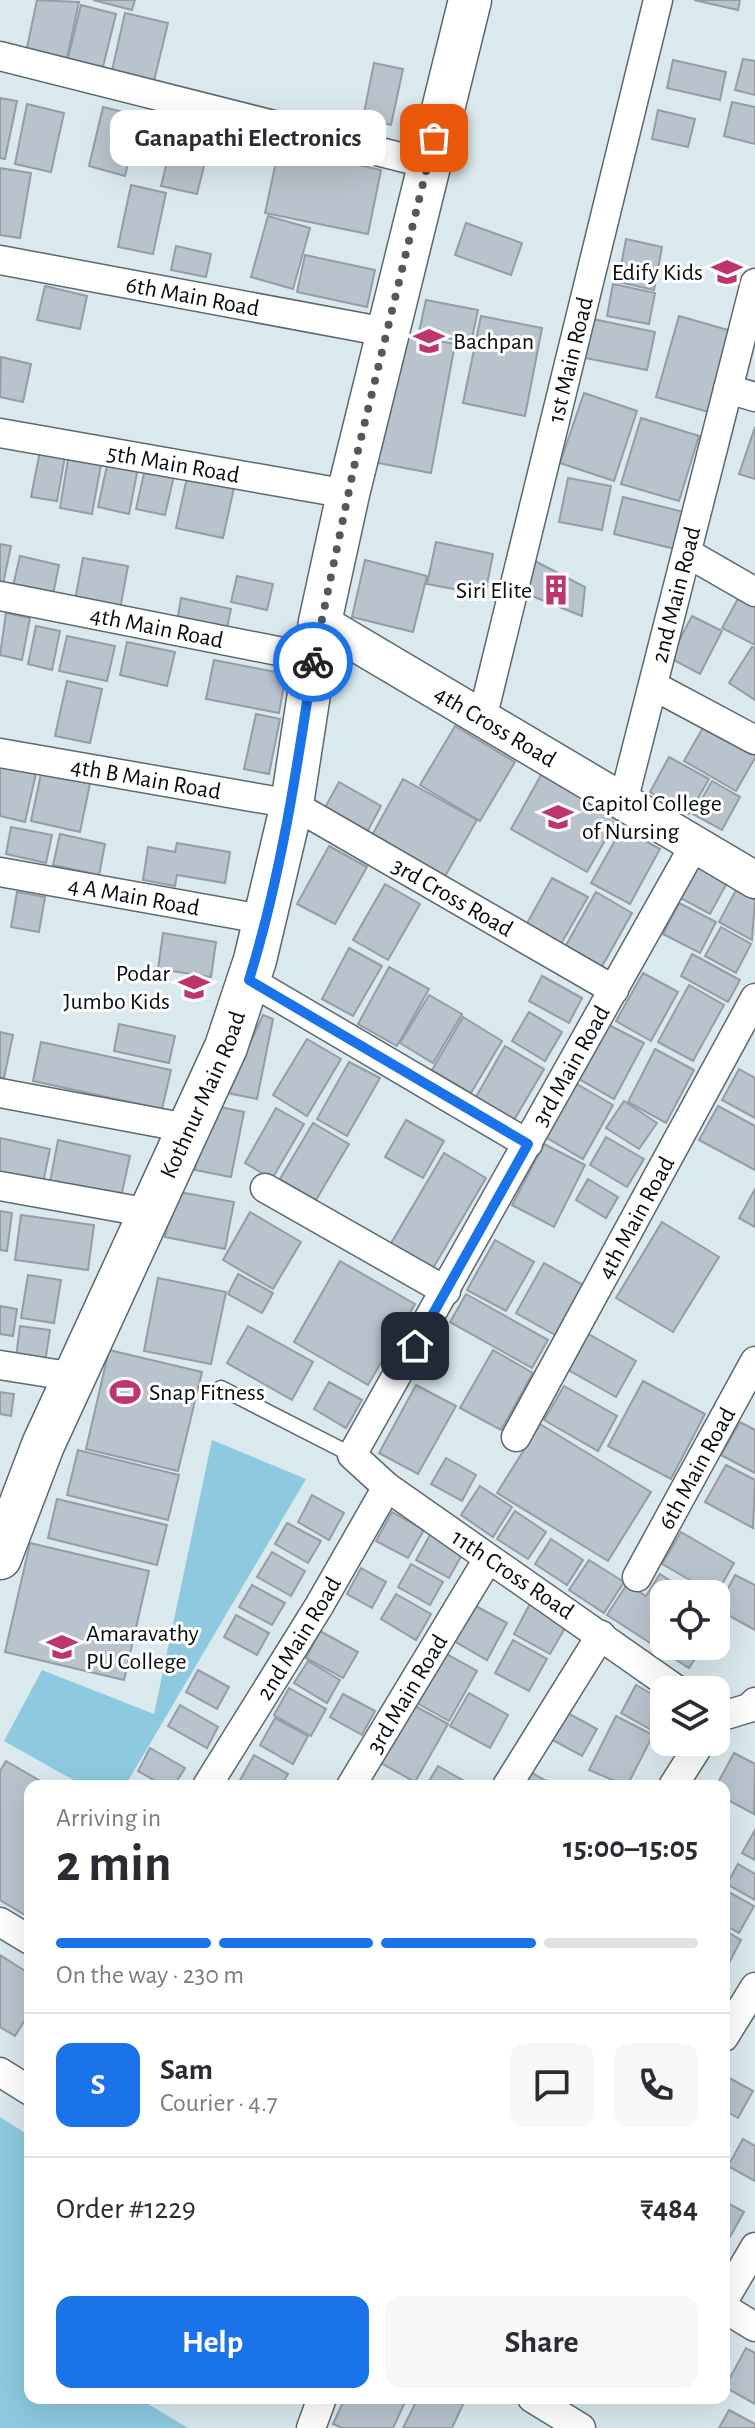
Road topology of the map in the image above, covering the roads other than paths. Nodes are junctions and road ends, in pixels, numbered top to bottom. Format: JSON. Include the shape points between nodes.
{"nodes":[{"id":1,"x":658,"y":0,"type":"edge"},
{"id":2,"x":461,"y":2,"type":"edge"},
{"id":3,"x":0,"y":56,"type":"edge"},
{"id":4,"x":428,"y":164,"type":"junction"},
{"id":5,"x":0,"y":260,"type":"edge"},
{"id":6,"x":755,"y":283,"type":"edge"},
{"id":7,"x":386,"y":332,"type":"junction"},
{"id":8,"x":728,"y":389,"type":"junction"},
{"id":9,"x":755,"y":397,"type":"edge"},
{"id":10,"x":0,"y":433,"type":"edge"},
{"id":11,"x":348,"y":494,"type":"junction"},
{"id":12,"x":689,"y":554,"type":"junction"},
{"id":13,"x":755,"y":592,"type":"edge"},
{"id":14,"x":0,"y":596,"type":"edge"},
{"id":15,"x":317,"y":640,"type":"junction"},
{"id":16,"x":654,"y":686,"type":"junction"},
{"id":17,"x":482,"y":719,"type":"junction"},
{"id":18,"x":755,"y":740,"type":"edge"},
{"id":19,"x":0,"y":753,"type":"edge"},
{"id":20,"x":623,"y":802,"type":"junction"},
{"id":21,"x":292,"y":804,"type":"junction"},
{"id":22,"x":695,"y":844,"type":"junction"},
{"id":23,"x":0,"y":872,"type":"edge"},
{"id":24,"x":755,"y":880,"type":"edge"},
{"id":25,"x":267,"y":920,"type":"junction"},
{"id":26,"x":249,"y":980,"type":"junction"},
{"id":27,"x":614,"y":990,"type":"junction"},
{"id":28,"x":755,"y":998,"type":"edge"},
{"id":29,"x":0,"y":1093,"type":"edge"},
{"id":30,"x":187,"y":1128,"type":"junction"},
{"id":31,"x":528,"y":1144,"type":"junction"},
{"id":32,"x":0,"y":1186,"type":"edge"},
{"id":33,"x":265,"y":1188,"type":"dead end"},
{"id":34,"x":150,"y":1213,"type":"junction"},
{"id":35,"x":446,"y":1291,"type":"junction"},
{"id":36,"x":755,"y":1361,"type":"edge"},
{"id":37,"x":0,"y":1365,"type":"edge"},
{"id":38,"x":75,"y":1377,"type":"junction"},
{"id":39,"x":221,"y":1388,"type":"dead end"},
{"id":40,"x":516,"y":1437,"type":"dead end"},
{"id":41,"x":352,"y":1455,"type":"junction"},
{"id":42,"x":387,"y":1487,"type":"junction"},
{"id":43,"x":0,"y":1558,"type":"edge"},
{"id":44,"x":488,"y":1559,"type":"junction"},
{"id":45,"x":637,"y":1577,"type":"dead end"},
{"id":46,"x":601,"y":1635,"type":"junction"},
{"id":47,"x":658,"y":1676,"type":"edge"},
{"id":48,"x":755,"y":1702,"type":"edge"},
{"id":49,"x":730,"y":1714,"type":"edge"},
{"id":50,"x":692,"y":1756,"type":"edge"},
{"id":51,"x":211,"y":1780,"type":"edge"},
{"id":52,"x":355,"y":1780,"type":"edge"},
{"id":53,"x":511,"y":1780,"type":"edge"},
{"id":54,"x":677,"y":1780,"type":"edge"},
{"id":55,"x":0,"y":1922,"type":"edge"},
{"id":56,"x":24,"y":1936,"type":"edge"},
{"id":57,"x":755,"y":1987,"type":"edge"},
{"id":58,"x":730,"y":2027,"type":"edge"},
{"id":59,"x":0,"y":2072,"type":"edge"},
{"id":60,"x":24,"y":2087,"type":"edge"},
{"id":61,"x":755,"y":2247,"type":"edge"},
{"id":62,"x":730,"y":2290,"type":"edge"},
{"id":63,"x":730,"y":2312,"type":"edge"},
{"id":64,"x":755,"y":2327,"type":"edge"},
{"id":65,"x":320,"y":2404,"type":"edge"},
{"id":66,"x":542,"y":2404,"type":"edge"},
{"id":67,"x":311,"y":2428,"type":"edge"},
{"id":68,"x":581,"y":2428,"type":"edge"}],
"edges":[{"from":1,"to":17,"type":"street","name":"1st Main Road"},
{"from":2,"to":4,"type":"main road","name":"Kothnur Main Road"},
{"from":3,"to":4,"type":"street"},
{"from":4,"to":7,"type":"main road","name":"Kothnur Main Road"},
{"from":5,"to":7,"type":"street","name":"6th Main Road"},
{"from":6,"to":8,"type":"street","name":"2nd Main Road"},
{"from":7,"to":11,"type":"main road","name":"Kothnur Main Road"},
{"from":8,"to":9,"type":"street"},
{"from":8,"to":12,"type":"street","name":"2nd Main Road"},
{"from":10,"to":11,"type":"street","name":"5th Main Road"},
{"from":11,"to":15,"type":"main road","name":"Kothnur Main Road"},
{"from":12,"to":13,"type":"street"},
{"from":12,"to":16,"type":"street","name":"2nd Main Road"},
{"from":14,"to":15,"type":"street","name":"4th Main Road"},
{"from":15,"to":17,"type":"street","name":"4th Cross Road"},
{"from":15,"to":21,"type":"main road","name":"Kothnur Main Road"},
{"from":16,"to":18,"type":"street"},
{"from":16,"to":20,"type":"street","name":"2nd Main Road"},
{"from":17,"to":20,"type":"street","name":"4th Cross Road"},
{"from":19,"to":21,"type":"street","name":"4th B Main Road"},
{"from":20,"to":22,"type":"street","name":"4th Cross Road"},
{"from":21,"to":25,"type":"main road","name":"Kothnur Main Road"},
{"from":21,"to":27,"type":"street","name":"3rd Cross Road"},
{"from":22,"to":24,"type":"street","name":"4th Cross Road"},
{"from":22,"to":27,"type":"street","name":"3rd Main Road"},
{"from":23,"to":25,"type":"street","name":"4 A Main Road"},
{"from":25,"to":26,"type":"main road","name":"Kothnur Main Road"},
{"from":26,"to":30,"type":"main road","name":"Kothnur Main Road","via":[[226,1047]]},
{"from":26,"to":31,"type":"street"},
{"from":27,"to":31,"type":"street","name":"3rd Main Road"},
{"from":28,"to":40,"type":"street","name":"4th Main Road"},
{"from":29,"to":30,"type":"street"},
{"from":30,"to":34,"type":"main road","name":"Kothnur Main Road"},
{"from":31,"to":35,"type":"street","name":"3rd Main Road"},
{"from":32,"to":34,"type":"street"},
{"from":33,"to":35,"type":"street"},
{"from":34,"to":38,"type":"main road","name":"Kothnur Main Road"},
{"from":35,"to":41,"type":"street","name":"3rd Main Road"},
{"from":36,"to":45,"type":"street","name":"6th Main Road"},
{"from":37,"to":38,"type":"street"},
{"from":38,"to":43,"type":"main road","name":"Kothnur Main Road"},
{"from":39,"to":41,"type":"lane"},
{"from":41,"to":42,"type":"street","name":"11th Cross Road"},
{"from":42,"to":44,"type":"street","name":"11th Cross Road"},
{"from":42,"to":51,"type":"street","name":"2nd Main Road"},
{"from":44,"to":46,"type":"street","name":"11th Cross Road"},
{"from":44,"to":52,"type":"street","name":"3rd Main Road"},
{"from":46,"to":47,"type":"street","name":"11th Cross Road"},
{"from":46,"to":53,"type":"street"},
{"from":48,"to":49,"type":"street"},
{"from":50,"to":54,"type":"street"},
{"from":55,"to":56,"type":"street"},
{"from":57,"to":58,"type":"street"},
{"from":59,"to":60,"type":"street"},
{"from":61,"to":62,"type":"street"},
{"from":63,"to":64,"type":"street"},
{"from":65,"to":67,"type":"street"},
{"from":66,"to":68,"type":"street"}]}
